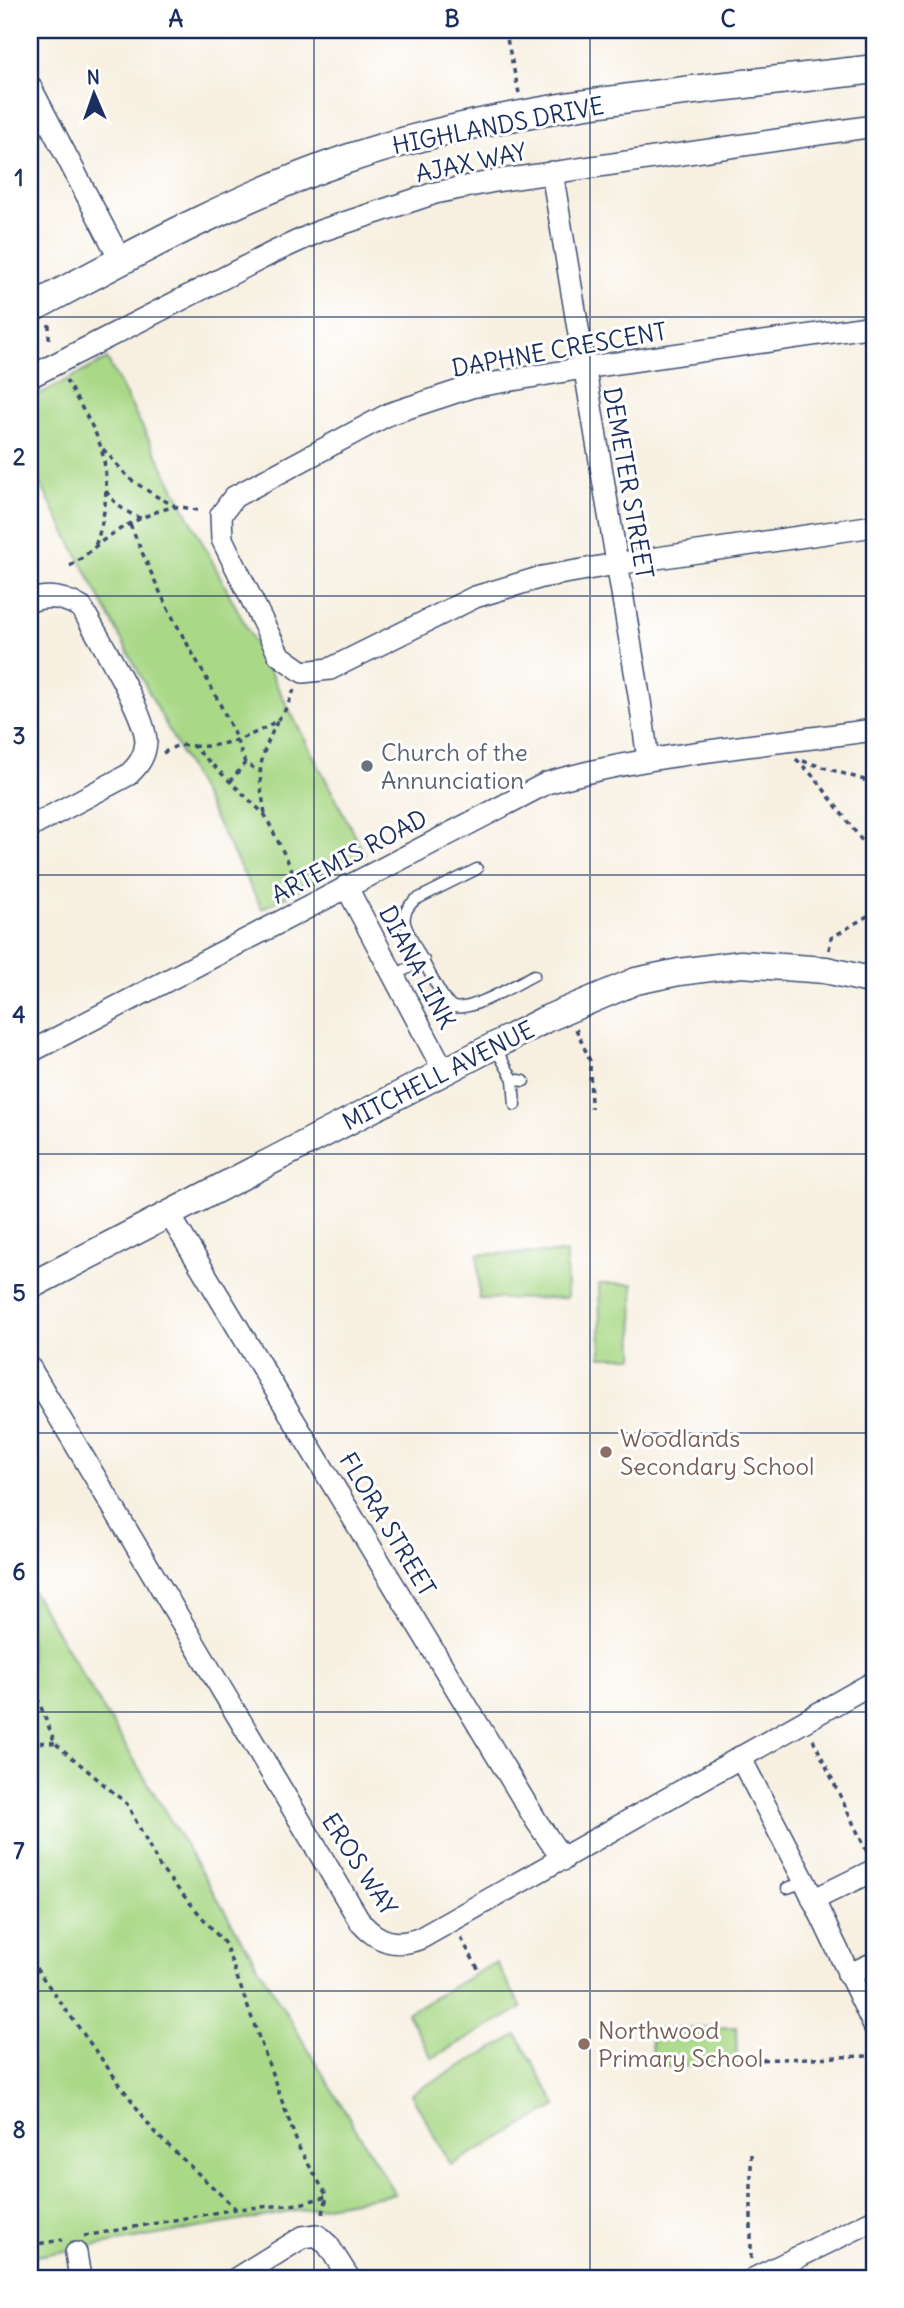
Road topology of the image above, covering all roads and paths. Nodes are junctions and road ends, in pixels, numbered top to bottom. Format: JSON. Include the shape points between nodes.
{"nodes":[{"id":1,"x":505,"y":30,"type":"edge"},
{"id":2,"x":874,"y":69,"type":"edge"},
{"id":3,"x":31,"y":91,"type":"edge"},
{"id":4,"x":520,"y":97,"type":"dead end"},
{"id":5,"x":874,"y":126,"type":"edge"},
{"id":6,"x":552,"y":172,"type":"junction"},
{"id":7,"x":121,"y":261,"type":"junction"},
{"id":8,"x":30,"y":309,"type":"edge"},
{"id":9,"x":874,"y":327,"type":"edge"},
{"id":10,"x":583,"y":368,"type":"junction"},
{"id":11,"x":30,"y":377,"type":"edge"},
{"id":12,"x":67,"y":382,"type":"dead end"},
{"id":13,"x":101,"y":447,"type":"junction"},
{"id":14,"x":106,"y":491,"type":"junction"},
{"id":15,"x":176,"y":507,"type":"junction"},
{"id":16,"x":188,"y":509,"type":"dead end"},
{"id":17,"x":142,"y":519,"type":"junction"},
{"id":18,"x":130,"y":525,"type":"junction"},
{"id":19,"x":874,"y":526,"type":"edge"},
{"id":20,"x":95,"y":546,"type":"junction"},
{"id":21,"x":616,"y":564,"type":"junction"},
{"id":22,"x":70,"y":566,"type":"dead end"},
{"id":23,"x":30,"y":601,"type":"edge"},
{"id":24,"x":303,"y":672,"type":"junction"},
{"id":25,"x":278,"y":719,"type":"junction"},
{"id":26,"x":874,"y":730,"type":"edge"},
{"id":27,"x":237,"y":740,"type":"junction"},
{"id":28,"x":193,"y":746,"type":"junction"},
{"id":29,"x":170,"y":749,"type":"dead end"},
{"id":30,"x":648,"y":760,"type":"junction"},
{"id":31,"x":246,"y":763,"type":"junction"},
{"id":32,"x":259,"y":771,"type":"junction"},
{"id":33,"x":230,"y":782,"type":"junction"},
{"id":34,"x":874,"y":783,"type":"edge"},
{"id":35,"x":265,"y":816,"type":"junction"},
{"id":36,"x":30,"y":827,"type":"edge"},
{"id":37,"x":874,"y":857,"type":"edge"},
{"id":38,"x":477,"y":869,"type":"dead end"},
{"id":39,"x":346,"y":886,"type":"junction"},
{"id":40,"x":302,"y":890,"type":"dead end"},
{"id":41,"x":874,"y":912,"type":"edge"},
{"id":42,"x":424,"y":960,"type":"junction"},
{"id":43,"x":827,"y":970,"type":"junction"},
{"id":44,"x":534,"y":975,"type":"dead end"},
{"id":45,"x":393,"y":976,"type":"junction"},
{"id":46,"x":874,"y":981,"type":"edge"},
{"id":47,"x":566,"y":1010,"type":"junction"},
{"id":48,"x":494,"y":1046,"type":"junction"},
{"id":49,"x":30,"y":1052,"type":"edge"},
{"id":50,"x":444,"y":1071,"type":"junction"},
{"id":51,"x":515,"y":1105,"type":"dead end"},
{"id":52,"x":591,"y":1108,"type":"dead end"},
{"id":53,"x":169,"y":1214,"type":"junction"},
{"id":54,"x":30,"y":1286,"type":"edge"},
{"id":55,"x":30,"y":1368,"type":"edge"},
{"id":56,"x":30,"y":1679,"type":"edge"},
{"id":57,"x":874,"y":1682,"type":"edge"},
{"id":58,"x":804,"y":1721,"type":"junction"},
{"id":59,"x":30,"y":1742,"type":"edge"},
{"id":60,"x":55,"y":1743,"type":"junction"},
{"id":61,"x":740,"y":1757,"type":"junction"},
{"id":62,"x":562,"y":1860,"type":"junction"},
{"id":63,"x":872,"y":1862,"type":"edge"},
{"id":64,"x":801,"y":1890,"type":"junction"},
{"id":65,"x":451,"y":1921,"type":"junction"},
{"id":66,"x":30,"y":1960,"type":"edge"},
{"id":67,"x":874,"y":1963,"type":"edge"},
{"id":68,"x":480,"y":1972,"type":"dead end"},
{"id":69,"x":848,"y":1975,"type":"junction"},
{"id":70,"x":874,"y":2026,"type":"edge"},
{"id":71,"x":874,"y":2053,"type":"edge"},
{"id":72,"x":752,"y":2060,"type":"dead end"},
{"id":73,"x":751,"y":2150,"type":"dead end"},
{"id":74,"x":327,"y":2196,"type":"junction"},
{"id":75,"x":236,"y":2209,"type":"junction"},
{"id":76,"x":874,"y":2220,"type":"edge"},
{"id":77,"x":323,"y":2240,"type":"junction"},
{"id":78,"x":30,"y":2245,"type":"edge"},
{"id":79,"x":76,"y":2253,"type":"dead end"},
{"id":80,"x":753,"y":2274,"type":"edge"},
{"id":81,"x":80,"y":2278,"type":"edge"},
{"id":82,"x":237,"y":2278,"type":"edge"},
{"id":83,"x":349,"y":2278,"type":"edge"}],
"edges":[{"from":1,"to":4,"type":"path"},
{"from":2,"to":7,"type":"main road","name":"HIGHLANDS DRIVE","via":[[564,108],[443,131],[300,177],[200,219]]},
{"from":3,"to":7,"type":"street"},
{"from":5,"to":6,"type":"street","name":"AJAX WAY"},
{"from":6,"to":10,"type":"street","name":"DEMETER STREET"},
{"from":6,"to":11,"type":"street","name":"AJAX WAY","via":[[435,193],[320,231]]},
{"from":7,"to":8,"type":"main road","name":"HIGHLANDS DRIVE"},
{"from":9,"to":10,"type":"street","name":"DAPHNE CRESCENT"},
{"from":10,"to":21,"type":"street","name":"DEMETER STREET"},
{"from":10,"to":24,"type":"street","name":"DAPHNE CRESCENT","via":[[471,387],[389,414],[234,497],[221,515],[222,538],[279,655]]},
{"from":12,"to":13,"type":"path"},
{"from":13,"to":14,"type":"path"},
{"from":13,"to":15,"type":"path","via":[[130,479]]},
{"from":14,"to":17,"type":"path","via":[[114,503]]},
{"from":14,"to":20,"type":"path"},
{"from":15,"to":16,"type":"path"},
{"from":15,"to":17,"type":"path"},
{"from":17,"to":18,"type":"path"},
{"from":18,"to":20,"type":"path"},
{"from":18,"to":27,"type":"path"},
{"from":19,"to":21,"type":"street"},
{"from":20,"to":22,"type":"path"},
{"from":21,"to":24,"type":"street","via":[[542,577],[475,597],[330,669]]},
{"from":21,"to":30,"type":"street","name":"DEMETER STREET"},
{"from":23,"to":36,"type":"street","via":[[53,597],[82,608],[140,715],[146,740],[141,760],[128,775]]},
{"from":24,"to":25,"type":"path"},
{"from":25,"to":27,"type":"path"},
{"from":25,"to":32,"type":"path"},
{"from":26,"to":30,"type":"street","name":"ARTEMIS ROAD"},
{"from":27,"to":28,"type":"path","via":[[208,748]]},
{"from":27,"to":31,"type":"path"},
{"from":28,"to":29,"type":"path"},
{"from":28,"to":33,"type":"path"},
{"from":30,"to":39,"type":"street","name":"ARTEMIS ROAD","via":[[547,783]]},
{"from":31,"to":32,"type":"path"},
{"from":31,"to":33,"type":"path"},
{"from":32,"to":35,"type":"path"},
{"from":33,"to":35,"type":"path"},
{"from":34,"to":37,"type":"path","via":[[794,758],[816,779]]},
{"from":35,"to":40,"type":"path"},
{"from":38,"to":42,"type":"lane","via":[[408,907],[405,924]]},
{"from":39,"to":45,"type":"street","name":"DIANA LINK"},
{"from":39,"to":49,"type":"street","name":"ARTEMIS ROAD"},
{"from":41,"to":43,"type":"path","via":[[831,938]]},
{"from":42,"to":44,"type":"lane","via":[[447,1003],[455,1007],[477,1003]]},
{"from":42,"to":45,"type":"lane"},
{"from":43,"to":46,"type":"street","name":"MITCHELL AVENUE"},
{"from":43,"to":47,"type":"street","name":"MITCHELL AVENUE","via":[[724,965],[636,981]]},
{"from":45,"to":50,"type":"street","name":"DIANA LINK"},
{"from":47,"to":48,"type":"street","name":"MITCHELL AVENUE"},
{"from":47,"to":52,"type":"path","via":[[590,1061]]},
{"from":48,"to":50,"type":"street","name":"MITCHELL AVENUE"},
{"from":48,"to":51,"type":"lane","via":[[519,1080]]},
{"from":50,"to":53,"type":"street","name":"MITCHELL AVENUE"},
{"from":53,"to":54,"type":"street","name":"MITCHELL AVENUE"},
{"from":53,"to":62,"type":"street","name":"FLORA STREET"},
{"from":55,"to":65,"type":"street","name":"EROS WAY","via":[[361,1923],[376,1938],[403,1944]]},
{"from":56,"to":60,"type":"path"},
{"from":57,"to":58,"type":"street","name":"EROS WAY"},
{"from":58,"to":61,"type":"street","name":"EROS WAY"},
{"from":58,"to":63,"type":"path"},
{"from":59,"to":60,"type":"path"},
{"from":60,"to":74,"type":"path","via":[[127,1804],[161,1870],[225,1944],[299,2148]]},
{"from":61,"to":62,"type":"street","name":"EROS WAY"},
{"from":61,"to":64,"type":"street"},
{"from":62,"to":65,"type":"street","name":"EROS WAY"},
{"from":63,"to":64,"type":"street"},
{"from":64,"to":69,"type":"street"},
{"from":65,"to":68,"type":"path"},
{"from":66,"to":75,"type":"path","via":[[155,2133]]},
{"from":67,"to":69,"type":"street"},
{"from":69,"to":70,"type":"street"},
{"from":71,"to":72,"type":"path"},
{"from":73,"to":80,"type":"path"},
{"from":74,"to":75,"type":"path","via":[[300,2204]]},
{"from":74,"to":77,"type":"path"},
{"from":75,"to":78,"type":"path"},
{"from":76,"to":80,"type":"street"},
{"from":77,"to":82,"type":"street","via":[[303,2237]]},
{"from":77,"to":83,"type":"street"},
{"from":79,"to":81,"type":"street"}]}
